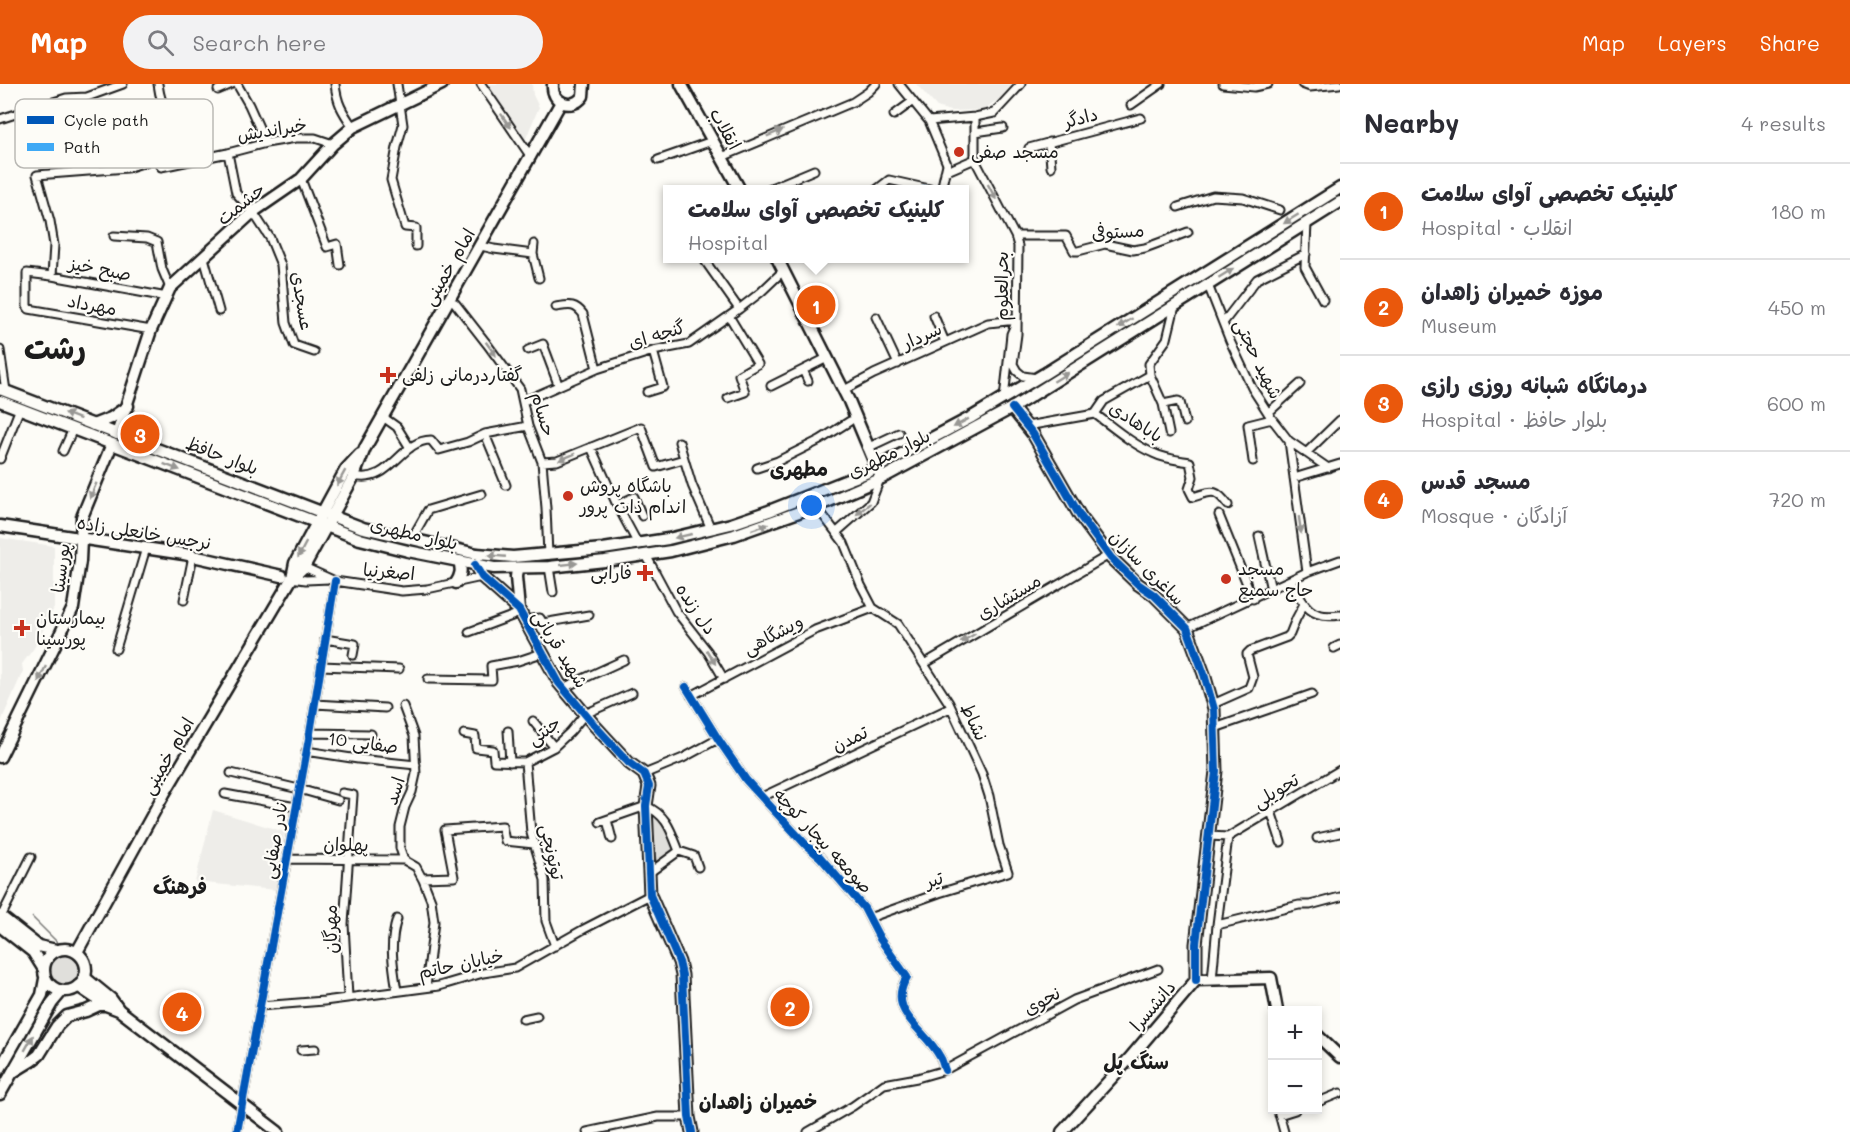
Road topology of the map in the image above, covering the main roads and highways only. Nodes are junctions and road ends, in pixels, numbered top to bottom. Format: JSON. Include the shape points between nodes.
{"nodes":[{"id":1,"x":442,"y":84,"type":"edge"},
{"id":2,"x":553,"y":84,"type":"edge"},
{"id":3,"x":584,"y":84,"type":"edge"},
{"id":4,"x":681,"y":84,"type":"edge"},
{"id":5,"x":561,"y":102,"type":"junction"},
{"id":6,"x":738,"y":185,"type":"edge"},
{"id":7,"x":1340,"y":188,"type":"edge"},
{"id":8,"x":1340,"y":202,"type":"edge"},
{"id":9,"x":780,"y":263,"type":"edge"},
{"id":10,"x":841,"y":388,"type":"junction"},
{"id":11,"x":2,"y":393,"type":"edge"},
{"id":12,"x":1008,"y":396,"type":"junction"},
{"id":13,"x":128,"y":406,"type":"junction"},
{"id":14,"x":1015,"y":406,"type":"junction"},
{"id":15,"x":93,"y":424,"type":"junction"},
{"id":16,"x":115,"y":439,"type":"junction"},
{"id":17,"x":365,"y":448,"type":"junction"},
{"id":18,"x":880,"y":473,"type":"junction"},
{"id":19,"x":328,"y":513,"type":"junction"},
{"id":20,"x":322,"y":525,"type":"junction"},
{"id":21,"x":0,"y":526,"type":"edge"},
{"id":22,"x":81,"y":539,"type":"junction"},
{"id":23,"x":411,"y":540,"type":"junction"},
{"id":24,"x":638,"y":544,"type":"junction"},
{"id":25,"x":408,"y":551,"type":"junction"},
{"id":26,"x":646,"y":555,"type":"junction"},
{"id":27,"x":459,"y":561,"type":"junction"},
{"id":28,"x":475,"y":566,"type":"junction"},
{"id":29,"x":514,"y":569,"type":"junction"},
{"id":30,"x":287,"y":577,"type":"junction"},
{"id":31,"x":482,"y":577,"type":"junction"},
{"id":32,"x":456,"y":583,"type":"road end"},
{"id":33,"x":521,"y":614,"type":"junction"},
{"id":34,"x":0,"y":757,"type":"edge"},
{"id":35,"x":0,"y":920,"type":"edge"},
{"id":36,"x":56,"y":950,"type":"junction"},
{"id":37,"x":77,"y":952,"type":"junction"},
{"id":38,"x":44,"y":973,"type":"junction"},
{"id":39,"x":1196,"y":980,"type":"junction"},
{"id":40,"x":81,"y":982,"type":"junction"},
{"id":41,"x":62,"y":991,"type":"junction"},
{"id":42,"x":106,"y":1005,"type":"junction"},
{"id":43,"x":1276,"y":1006,"type":"edge"},
{"id":44,"x":119,"y":1010,"type":"junction"},
{"id":45,"x":1322,"y":1041,"type":"edge"},
{"id":46,"x":1337,"y":1055,"type":"edge"},
{"id":47,"x":0,"y":1069,"type":"edge"},
{"id":48,"x":13,"y":1072,"type":"junction"},
{"id":49,"x":0,"y":1094,"type":"edge"},
{"id":50,"x":278,"y":1132,"type":"edge"},
{"id":51,"x":692,"y":1132,"type":"edge"},
{"id":52,"x":1062,"y":1132,"type":"edge"}],
"edges":[{"from":1,"to":13,"type":"main road","name":"حشمت","via":[[353,127],[301,178],[253,212],[168,293],[151,330]]},
{"from":2,"to":5,"type":"main road","via":[[554,95]]},
{"from":3,"to":5,"type":"main road","via":[[580,100],[571,104]]},
{"from":4,"to":6,"type":"main road","name":"انقلاب"},
{"from":5,"to":17,"type":"main road","name":"امام خمینی","via":[[452,301]]},
{"from":7,"to":12,"type":"main road","name":"بلوار مطهری","one_way":true},
{"from":14,"to":8,"type":"main road","name":"بلوار مطهری","one_way":true},
{"from":9,"to":10,"type":"main road"},
{"from":10,"to":18,"type":"main road"},
{"from":10,"to":18,"type":"main road","via":[[844,405],[869,462]]},
{"from":15,"to":11,"type":"main road","name":"بلوار حافظ","one_way":true},
{"from":11,"to":16,"type":"main road","name":"بلوار حافظ","via":[[20,408],[73,429]]},
{"from":12,"to":14,"type":"main road","via":[[1008,403]]},
{"from":12,"to":18,"type":"main road","name":"بلوار مطهری","one_way":true},
{"from":13,"to":15,"type":"main road"},
{"from":13,"to":16,"type":"main road","name":"حشمت"},
{"from":14,"to":18,"type":"main road","name":"بلوار مطهری"},
{"from":14,"to":39,"type":"main road","name":"ساغری سازان","via":[[1080,516],[1109,555],[1186,628],[1201,664],[1213,704],[1216,771],[1196,944]]},
{"from":15,"to":16,"type":"main road","name":"بلوار حافظ"},
{"from":16,"to":19,"type":"main road","name":"بلوار حافظ"},
{"from":16,"to":20,"type":"main road","name":"بلوار حافظ","one_way":true},
{"from":16,"to":22,"type":"main road","name":"پورسینا","one_way":true,"via":[[82,517]]},
{"from":17,"to":19,"type":"main road","name":"امام خمینی","via":[[354,476]]},
{"from":17,"to":19,"type":"main road","name":"امام خمینی","one_way":true,"via":[[346,469]]},
{"from":18,"to":24,"type":"main road","name":"بلوار مطهری","one_way":true,"via":[[711,529]]},
{"from":26,"to":18,"type":"main road","name":"بلوار مطهری","one_way":true,"via":[[734,535],[816,506]]},
{"from":19,"to":20,"type":"main road","name":"امام خمینی"},
{"from":19,"to":23,"type":"main road","name":"بلوار مطهری","via":[[363,528]]},
{"from":20,"to":25,"type":"main road","name":"بلوار مطهری"},
{"from":20,"to":30,"type":"main road","name":"امام خمینی","one_way":true},
{"from":20,"to":30,"type":"main road","name":"امام خمینی","via":[[304,567]]},
{"from":21,"to":22,"type":"main road","name":"نرجس خانعلی زاده"},
{"from":22,"to":30,"type":"main road","name":"نرجس خانعلی زاده","via":[[193,556]]},
{"from":22,"to":34,"type":"main road","name":"پورسینا","one_way":true,"via":[[73,608]]},
{"from":24,"to":23,"type":"main road","name":"بلوار مطهری","one_way":true,"via":[[495,557]]},
{"from":23,"to":25,"type":"main road"},
{"from":24,"to":26,"type":"main road"},
{"from":25,"to":27,"type":"main road","name":"بلوار مطهری"},
{"from":29,"to":26,"type":"main road","name":"بلوار مطهری","one_way":true},
{"from":27,"to":28,"type":"main road","name":"بلوار مطهری"},
{"from":27,"to":32,"type":"main road","via":[[460,577]]},
{"from":28,"to":29,"type":"main road","name":"بلوار مطهری"},
{"from":28,"to":31,"type":"main road","name":"شهید قربانی"},
{"from":29,"to":31,"type":"main road"},
{"from":29,"to":33,"type":"main road"},
{"from":30,"to":37,"type":"main road","name":"امام خمینی"},
{"from":31,"to":33,"type":"main road","name":"شهید قربانی"},
{"from":33,"to":51,"type":"main road","name":"شهید قربانی","via":[[563,688],[629,763],[644,774],[649,786],[646,806],[650,895],[682,975]]},
{"from":35,"to":36,"type":"main road","via":[[38,946]]},
{"from":35,"to":38,"type":"main road","via":[[33,952]]},
{"from":36,"to":37,"type":"main road"},
{"from":36,"to":38,"type":"main road","via":[[48,957]]},
{"from":37,"to":40,"type":"main road","via":[[86,966]]},
{"from":38,"to":41,"type":"main road","via":[[52,987]]},
{"from":38,"to":47,"type":"main road","via":[[42,995]]},
{"from":39,"to":43,"type":"main road","via":[[1271,978]]},
{"from":39,"to":52,"type":"main road","name":"دانشسرا"},
{"from":40,"to":41,"type":"main road"},
{"from":40,"to":42,"type":"main road"},
{"from":40,"to":44,"type":"main road","via":[[111,999]]},
{"from":48,"to":41,"type":"main road","one_way":true},
{"from":42,"to":44,"type":"main road"},
{"from":42,"to":48,"type":"main road","via":[[63,1019],[39,1055]]},
{"from":44,"to":50,"type":"main road"},
{"from":45,"to":46,"type":"main road"},
{"from":48,"to":49,"type":"main road"}]}
